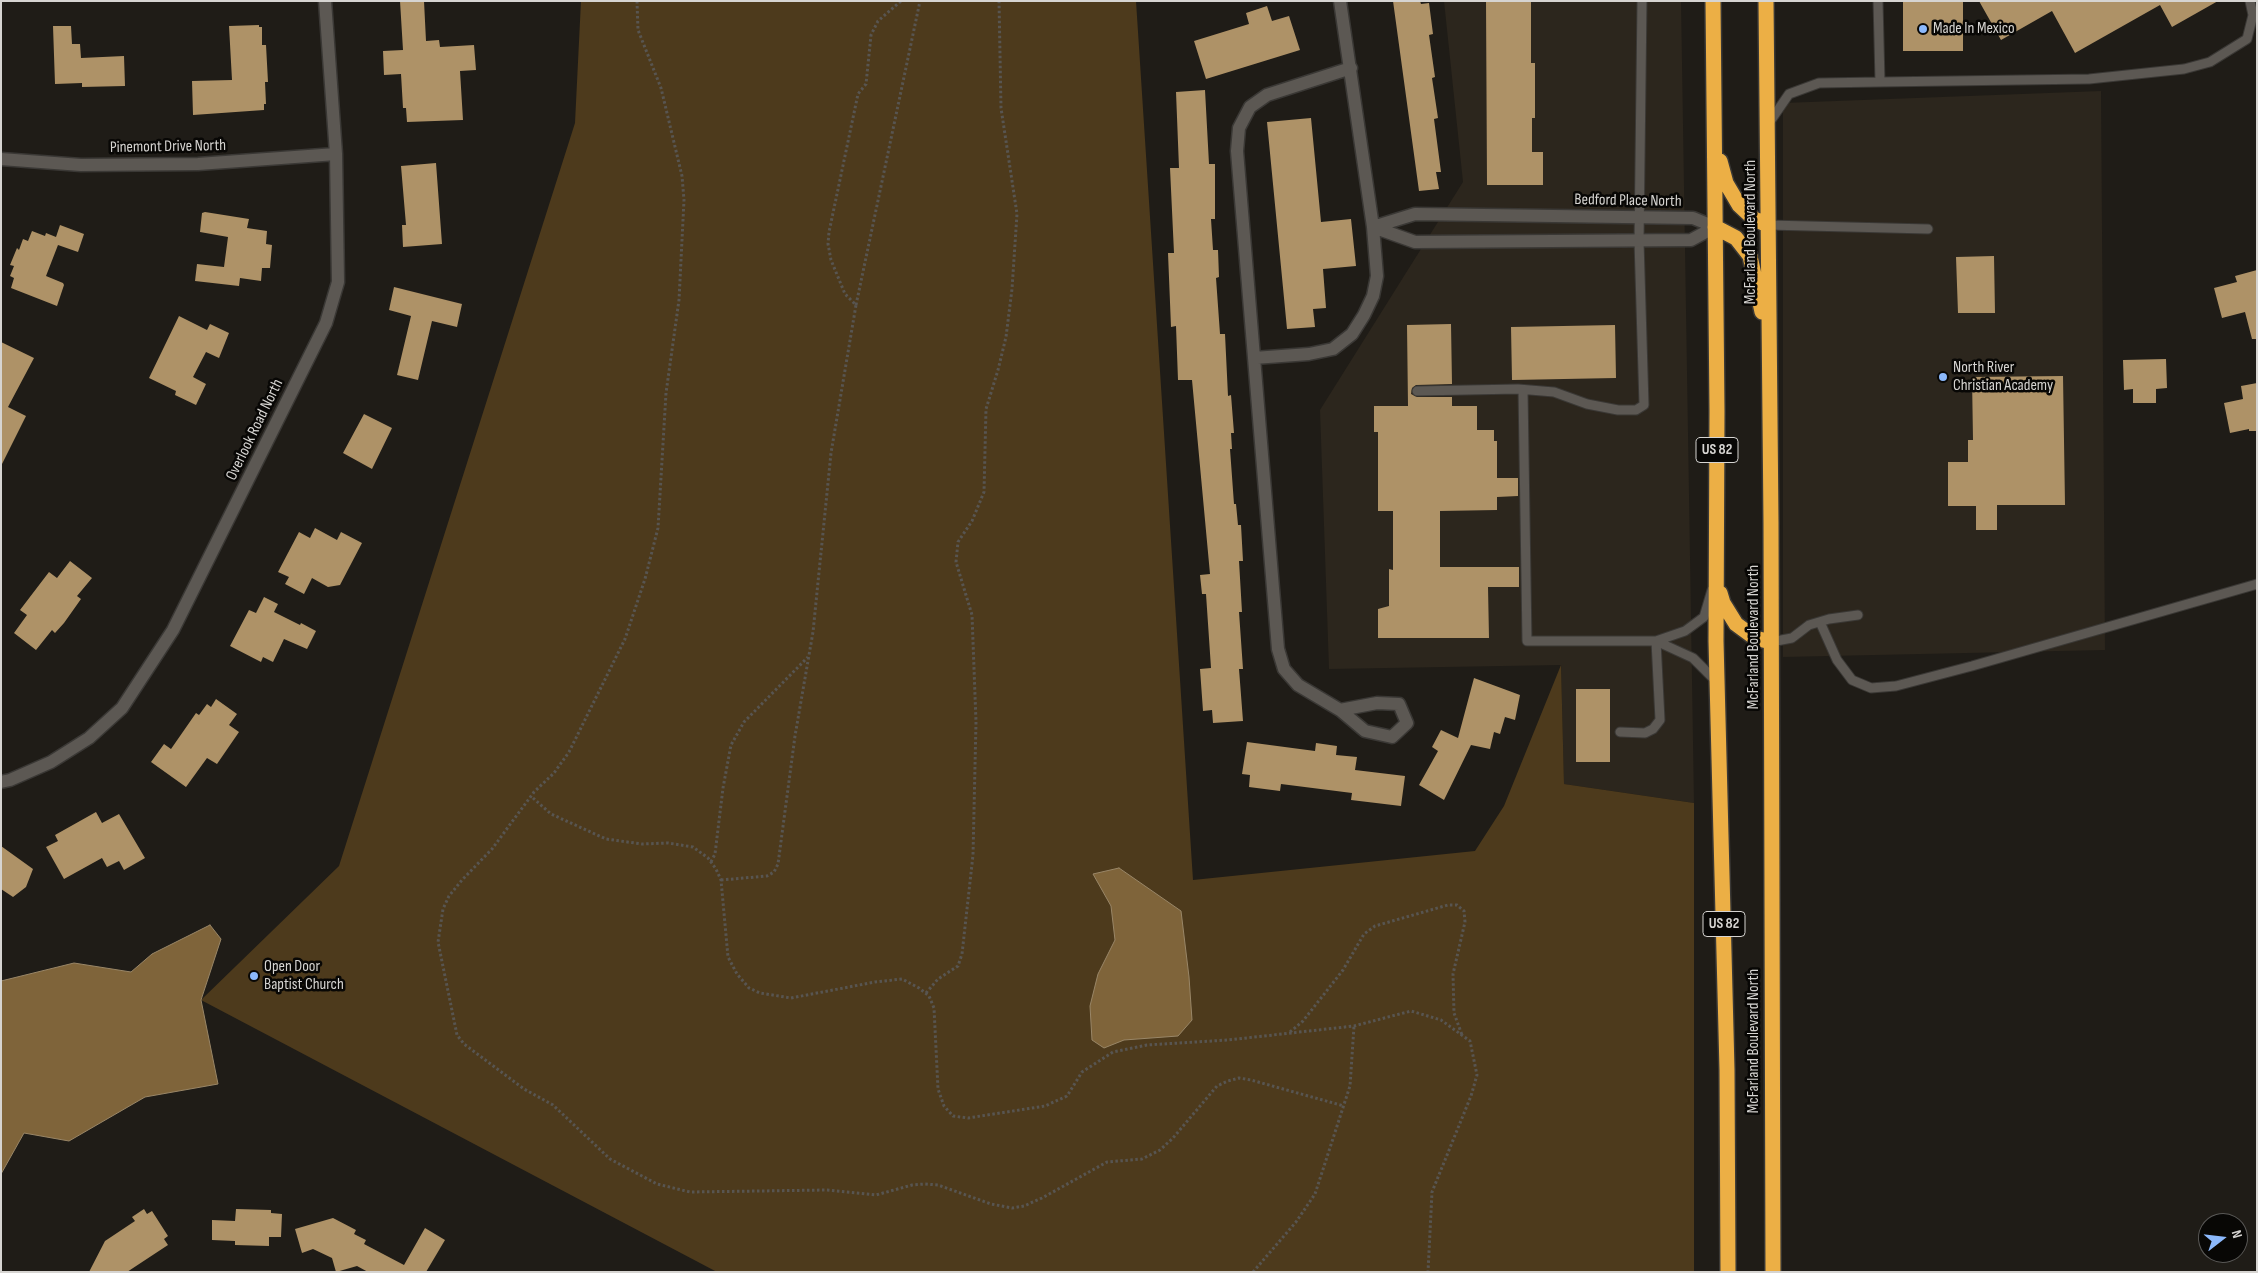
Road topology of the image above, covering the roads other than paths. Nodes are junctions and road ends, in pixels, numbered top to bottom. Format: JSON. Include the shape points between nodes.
{"nodes":[{"id":1,"x":325,"y":1,"type":"edge"},
{"id":2,"x":1340,"y":1,"type":"edge"},
{"id":3,"x":1642,"y":1,"type":"edge"},
{"id":4,"x":1714,"y":1,"type":"edge"},
{"id":5,"x":1766,"y":1,"type":"edge"},
{"id":6,"x":1878,"y":1,"type":"edge"},
{"id":7,"x":2250,"y":1,"type":"edge"},
{"id":8,"x":1351,"y":68,"type":"junction"},
{"id":9,"x":1880,"y":82,"type":"junction"},
{"id":10,"x":1769,"y":123,"type":"junction"},
{"id":11,"x":1714,"y":130,"type":"junction"},
{"id":12,"x":336,"y":154,"type":"junction"},
{"id":13,"x":1,"y":159,"type":"edge"},
{"id":14,"x":1640,"y":218,"type":"junction"},
{"id":15,"x":1768,"y":225,"type":"junction"},
{"id":16,"x":1715,"y":226,"type":"junction"},
{"id":17,"x":1373,"y":227,"type":"junction"},
{"id":18,"x":1928,"y":229,"type":"dead end"},
{"id":19,"x":1639,"y":241,"type":"junction"},
{"id":20,"x":1769,"y":345,"type":"junction"},
{"id":21,"x":1254,"y":358,"type":"junction"},
{"id":22,"x":1523,"y":390,"type":"junction"},
{"id":23,"x":1417,"y":391,"type":"dead end"},
{"id":24,"x":1716,"y":577,"type":"junction"},
{"id":25,"x":2257,"y":584,"type":"edge"},
{"id":26,"x":1858,"y":615,"type":"dead end"},
{"id":27,"x":1820,"y":622,"type":"junction"},
{"id":28,"x":1656,"y":641,"type":"junction"},
{"id":29,"x":1771,"y":642,"type":"junction"},
{"id":30,"x":1718,"y":683,"type":"junction"},
{"id":31,"x":1340,"y":710,"type":"junction"},
{"id":32,"x":1620,"y":732,"type":"dead end"},
{"id":33,"x":1,"y":782,"type":"edge"},
{"id":34,"x":1728,"y":1272,"type":"edge"},
{"id":35,"x":1773,"y":1272,"type":"edge"}],
"edges":[{"from":1,"to":12,"type":"street","name":"Overlook Road North"},
{"from":2,"to":8,"type":"street"},
{"from":3,"to":14,"type":"lane"},
{"from":4,"to":11,"type":"highway","number":"US 82"},
{"from":5,"to":10,"type":"highway","name":"McFarland Boulevard North"},
{"from":6,"to":9,"type":"lane"},
{"from":7,"to":9,"type":"lane","via":[[2253,15],[2247,39],[2210,62],[2184,69],[2089,79]]},
{"from":8,"to":17,"type":"street"},
{"from":8,"to":21,"type":"street","via":[[1267,95],[1250,107],[1239,128],[1237,151]]},
{"from":9,"to":10,"type":"lane","via":[[1820,83],[1790,94]]},
{"from":10,"to":15,"type":"highway","name":"McFarland Boulevard North"},
{"from":11,"to":15,"type":"highway","via":[[1722,171],[1731,195],[1746,213]]},
{"from":11,"to":16,"type":"highway","name":"McFarland Boulevard North","number":"US 82"},
{"from":12,"to":13,"type":"street","name":"Pinemont Drive North","via":[[198,164],[81,165]]},
{"from":12,"to":33,"type":"street","name":"Overlook Road North","via":[[338,282],[326,323],[173,630],[122,708],[89,738],[51,762]]},
{"from":14,"to":16,"type":"street","name":"Bedford Place North","via":[[1692,218]]},
{"from":14,"to":17,"type":"street","name":"Bedford Place North","via":[[1416,214]]},
{"from":14,"to":19,"type":"lane"},
{"from":15,"to":18,"type":"lane"},
{"from":15,"to":20,"type":"highway","name":"McFarland Boulevard North"},
{"from":16,"to":19,"type":"street","via":[[1691,240]]},
{"from":16,"to":20,"type":"highway","via":[[1736,238],[1750,256]]},
{"from":16,"to":24,"type":"highway","name":"McFarland Boulevard North","number":"US 82"},
{"from":17,"to":19,"type":"street","via":[[1415,242]]},
{"from":17,"to":21,"type":"street","via":[[1377,276],[1373,296],[1352,334],[1333,349]]},
{"from":19,"to":22,"type":"lane","via":[[1644,405],[1636,410],[1618,410],[1587,404],[1554,392]]},
{"from":20,"to":29,"type":"highway","name":"McFarland Boulevard North"},
{"from":21,"to":31,"type":"street","via":[[1278,649],[1284,669],[1298,685]]},
{"from":22,"to":23,"type":"lane"},
{"from":22,"to":28,"type":"lane","via":[[1528,641]]},
{"from":24,"to":28,"type":"lane","via":[[1704,617],[1685,631]]},
{"from":24,"to":29,"type":"highway","via":[[1723,603],[1736,624],[1755,638]]},
{"from":24,"to":30,"type":"highway","name":"McFarland Boulevard North","number":"US 82"},
{"from":25,"to":27,"type":"lane","via":[[1896,686],[1871,688],[1852,680],[1837,660]]},
{"from":26,"to":27,"type":"lane"},
{"from":27,"to":29,"type":"lane","via":[[1809,625],[1792,638]]},
{"from":28,"to":30,"type":"lane","via":[[1693,658]]},
{"from":28,"to":32,"type":"lane","via":[[1660,720],[1645,733]]},
{"from":29,"to":35,"type":"highway","name":"McFarland Boulevard North"},
{"from":30,"to":34,"type":"highway","name":"McFarland Boulevard North","number":"US 82"},
{"from":31,"to":31,"type":"street","via":[[1365,731],[1392,737],[1407,723],[1399,704],[1377,703]]}]}
